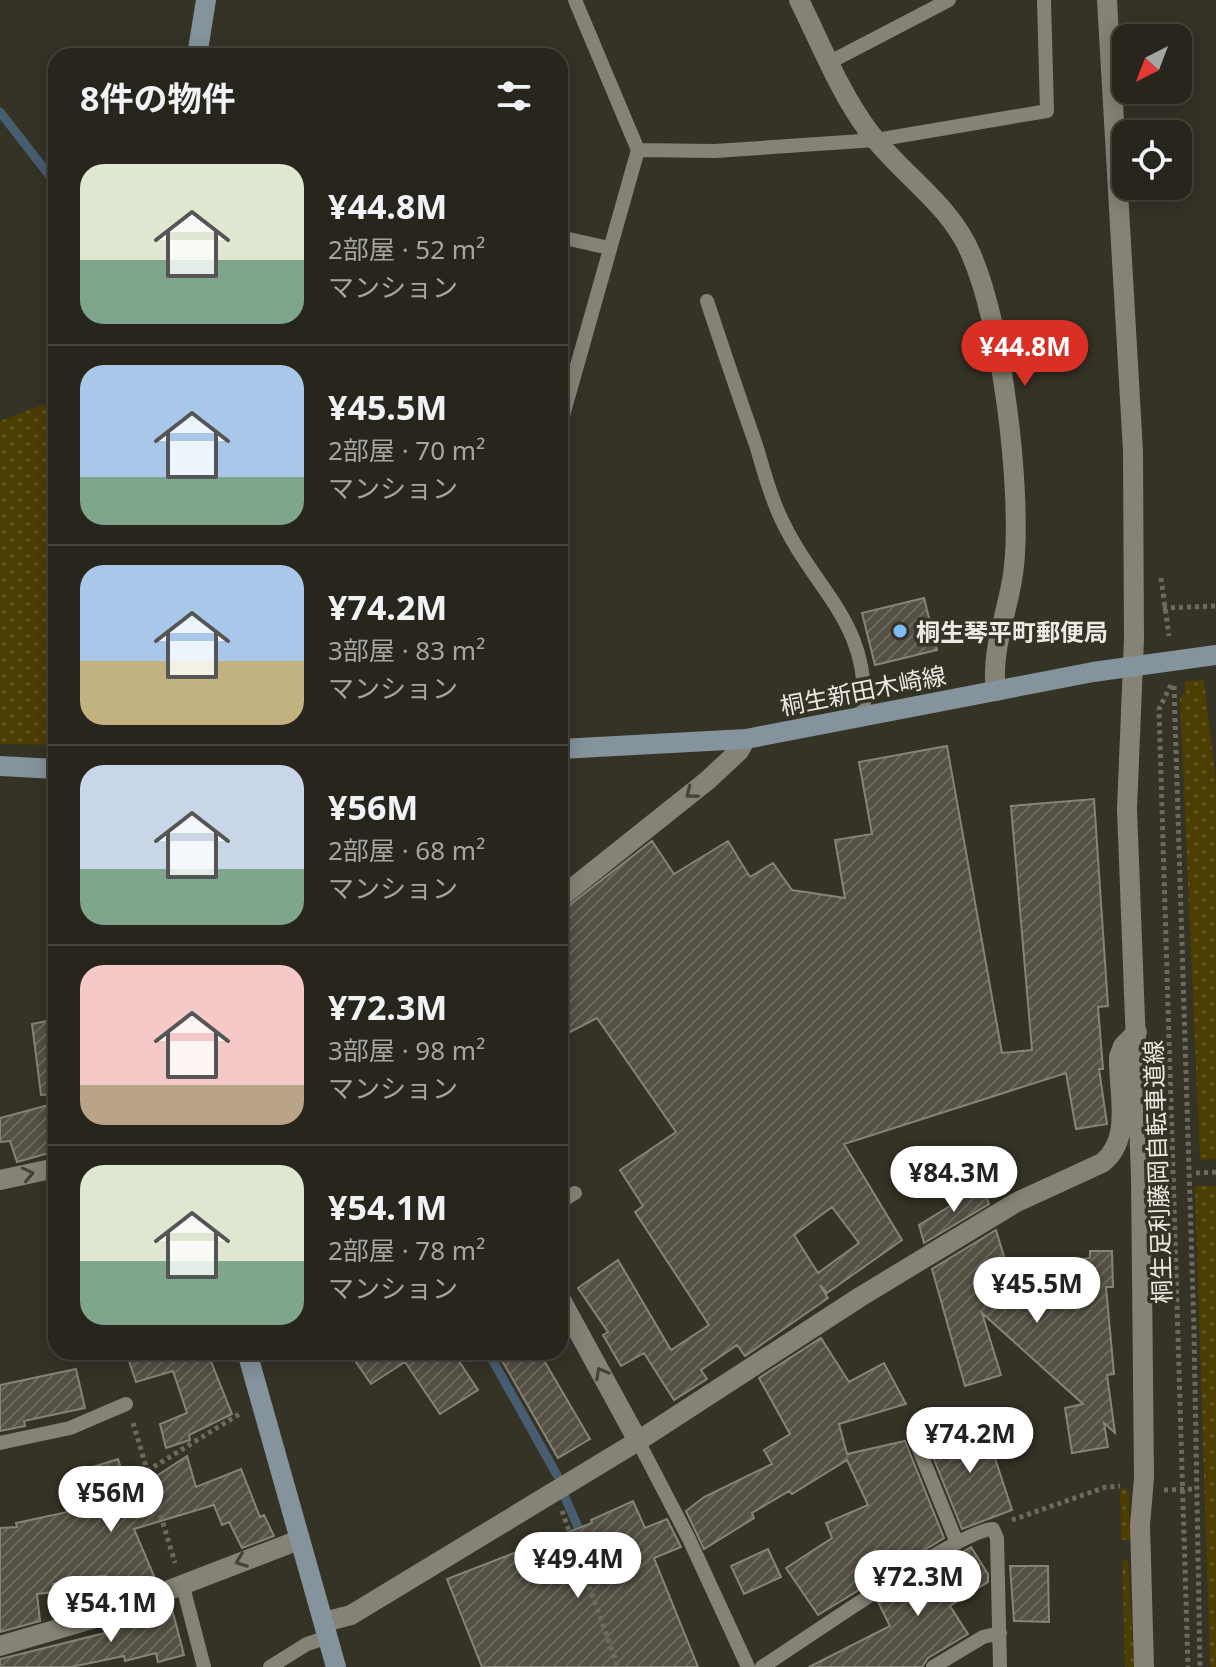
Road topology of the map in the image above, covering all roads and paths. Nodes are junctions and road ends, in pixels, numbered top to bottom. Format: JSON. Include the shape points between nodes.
{"nodes":[{"id":1,"x":206,"y":0,"type":"edge"},
{"id":2,"x":575,"y":0,"type":"edge"},
{"id":3,"x":799,"y":0,"type":"edge"},
{"id":4,"x":949,"y":0,"type":"edge"},
{"id":5,"x":1044,"y":0,"type":"edge"},
{"id":6,"x":1107,"y":0,"type":"edge"},
{"id":7,"x":198,"y":48,"type":"edge"},
{"id":8,"x":830,"y":62,"type":"junction"},
{"id":9,"x":876,"y":140,"type":"junction"},
{"id":10,"x":638,"y":150,"type":"junction"},
{"id":11,"x":568,"y":239,"type":"edge"},
{"id":12,"x":609,"y":248,"type":"junction"},
{"id":13,"x":707,"y":301,"type":"dead end"},
{"id":14,"x":568,"y":397,"type":"edge"},
{"id":15,"x":1216,"y":606,"type":"edge"},
{"id":16,"x":1163,"y":608,"type":"dead end"},
{"id":17,"x":1216,"y":655,"type":"edge"},
{"id":18,"x":1133,"y":667,"type":"junction"},
{"id":19,"x":996,"y":691,"type":"junction"},
{"id":20,"x":863,"y":717,"type":"junction"},
{"id":21,"x":746,"y":739,"type":"junction"},
{"id":22,"x":568,"y":749,"type":"edge"},
{"id":23,"x":0,"y":766,"type":"edge"},
{"id":24,"x":48,"y":769,"type":"edge"},
{"id":25,"x":568,"y":892,"type":"edge"},
{"id":26,"x":1137,"y":1032,"type":"junction"},
{"id":27,"x":48,"y":1170,"type":"edge"},
{"id":28,"x":1216,"y":1172,"type":"edge"},
{"id":29,"x":1196,"y":1173,"type":"dead end"},
{"id":30,"x":0,"y":1180,"type":"edge"},
{"id":31,"x":575,"y":1193,"type":"dead end"},
{"id":32,"x":568,"y":1197,"type":"edge"},
{"id":33,"x":568,"y":1313,"type":"edge"},
{"id":34,"x":249,"y":1360,"type":"edge"},
{"id":35,"x":126,"y":1404,"type":"joint"},
{"id":36,"x":247,"y":1410,"type":"dead end"},
{"id":37,"x":914,"y":1437,"type":"dead end"},
{"id":38,"x":638,"y":1441,"type":"junction"},
{"id":39,"x":0,"y":1443,"type":"edge"},
{"id":40,"x":147,"y":1471,"type":"junction"},
{"id":41,"x":1115,"y":1487,"type":"dead end"},
{"id":42,"x":1196,"y":1489,"type":"junction"},
{"id":43,"x":1180,"y":1490,"type":"junction"},
{"id":44,"x":554,"y":1492,"type":"junction"},
{"id":45,"x":993,"y":1529,"type":"junction"},
{"id":46,"x":299,"y":1540,"type":"junction"},
{"id":47,"x":957,"y":1543,"type":"junction"},
{"id":48,"x":182,"y":1583,"type":"junction"},
{"id":49,"x":326,"y":1630,"type":"junction"},
{"id":50,"x":1000,"y":1633,"type":"junction"},
{"id":51,"x":0,"y":1646,"type":"edge"},
{"id":52,"x":204,"y":1667,"type":"edge"},
{"id":53,"x":270,"y":1667,"type":"edge"},
{"id":54,"x":336,"y":1667,"type":"edge"},
{"id":55,"x":618,"y":1667,"type":"edge"},
{"id":56,"x":748,"y":1667,"type":"edge"},
{"id":57,"x":762,"y":1667,"type":"edge"},
{"id":58,"x":933,"y":1667,"type":"edge"},
{"id":59,"x":1000,"y":1667,"type":"edge"},
{"id":60,"x":1144,"y":1667,"type":"edge"},
{"id":61,"x":1188,"y":1667,"type":"edge"},
{"id":62,"x":1200,"y":1667,"type":"edge"}],
"edges":[{"from":1,"to":7,"type":"main road"},
{"from":2,"to":10,"type":"lane"},
{"from":3,"to":8,"type":"street"},
{"from":4,"to":8,"type":"lane"},
{"from":5,"to":9,"type":"lane","via":[[1047,111]]},
{"from":6,"to":18,"type":"street","via":[[1133,451]]},
{"from":8,"to":9,"type":"street"},
{"from":9,"to":10,"type":"lane","via":[[715,151]]},
{"from":9,"to":19,"type":"street","via":[[952,221],[970,250],[991,317],[1016,536],[1010,598],[993,670]]},
{"from":10,"to":12,"type":"lane"},
{"from":11,"to":12,"type":"lane"},
{"from":12,"to":14,"type":"lane"},
{"from":13,"to":20,"type":"lane","via":[[779,514],[859,650]]},
{"from":15,"to":16,"type":"path"},
{"from":17,"to":18,"type":"main road","name":"桐生新田木崎線"},
{"from":18,"to":19,"type":"main road","name":"桐生新田木崎線"},
{"from":18,"to":26,"type":"street","via":[[1127,809]]},
{"from":19,"to":20,"type":"main road","name":"桐生新田木崎線"},
{"from":20,"to":21,"type":"main road","name":"桐生新田木崎線"},
{"from":21,"to":22,"type":"main road","name":"桐生新田木崎線"},
{"from":21,"to":25,"type":"street","one_way":true,"via":[[708,780]]},
{"from":23,"to":24,"type":"main road"},
{"from":26,"to":38,"type":"street","via":[[1119,1057],[1121,1137],[1111,1156],[1015,1203]]},
{"from":26,"to":60,"type":"street"},
{"from":30,"to":27,"type":"street","one_way":true},
{"from":28,"to":29,"type":"path"},
{"from":31,"to":32,"type":"lane"},
{"from":38,"to":33,"type":"street","one_way":true},
{"from":34,"to":46,"type":"main road"},
{"from":35,"to":39,"type":"lane","via":[[70,1428]]},
{"from":35,"to":40,"type":"path"},
{"from":36,"to":40,"type":"path"},
{"from":37,"to":47,"type":"lane"},
{"from":38,"to":44,"type":"street"},
{"from":38,"to":56,"type":"lane"},
{"from":40,"to":48,"type":"path"},
{"from":41,"to":45,"type":"path"},
{"from":42,"to":43,"type":"path"},
{"from":42,"to":43,"type":"path","name":"桐生足利藤岡自転車道線","via":[[1174,681],[1159,709]]},
{"from":42,"to":62,"type":"path"},
{"from":43,"to":61,"type":"path","name":"桐生足利藤岡自転車道線"},
{"from":44,"to":49,"type":"street"},
{"from":44,"to":55,"type":"path"},
{"from":45,"to":47,"type":"lane"},
{"from":45,"to":50,"type":"lane"},
{"from":46,"to":48,"type":"street","one_way":true},
{"from":46,"to":49,"type":"main road"},
{"from":47,"to":57,"type":"lane"},
{"from":48,"to":51,"type":"street","via":[[99,1617]]},
{"from":48,"to":52,"type":"lane"},
{"from":49,"to":53,"type":"lane"},
{"from":49,"to":54,"type":"main road"},
{"from":50,"to":58,"type":"lane","via":[[983,1637]]},
{"from":50,"to":59,"type":"lane"}]}
